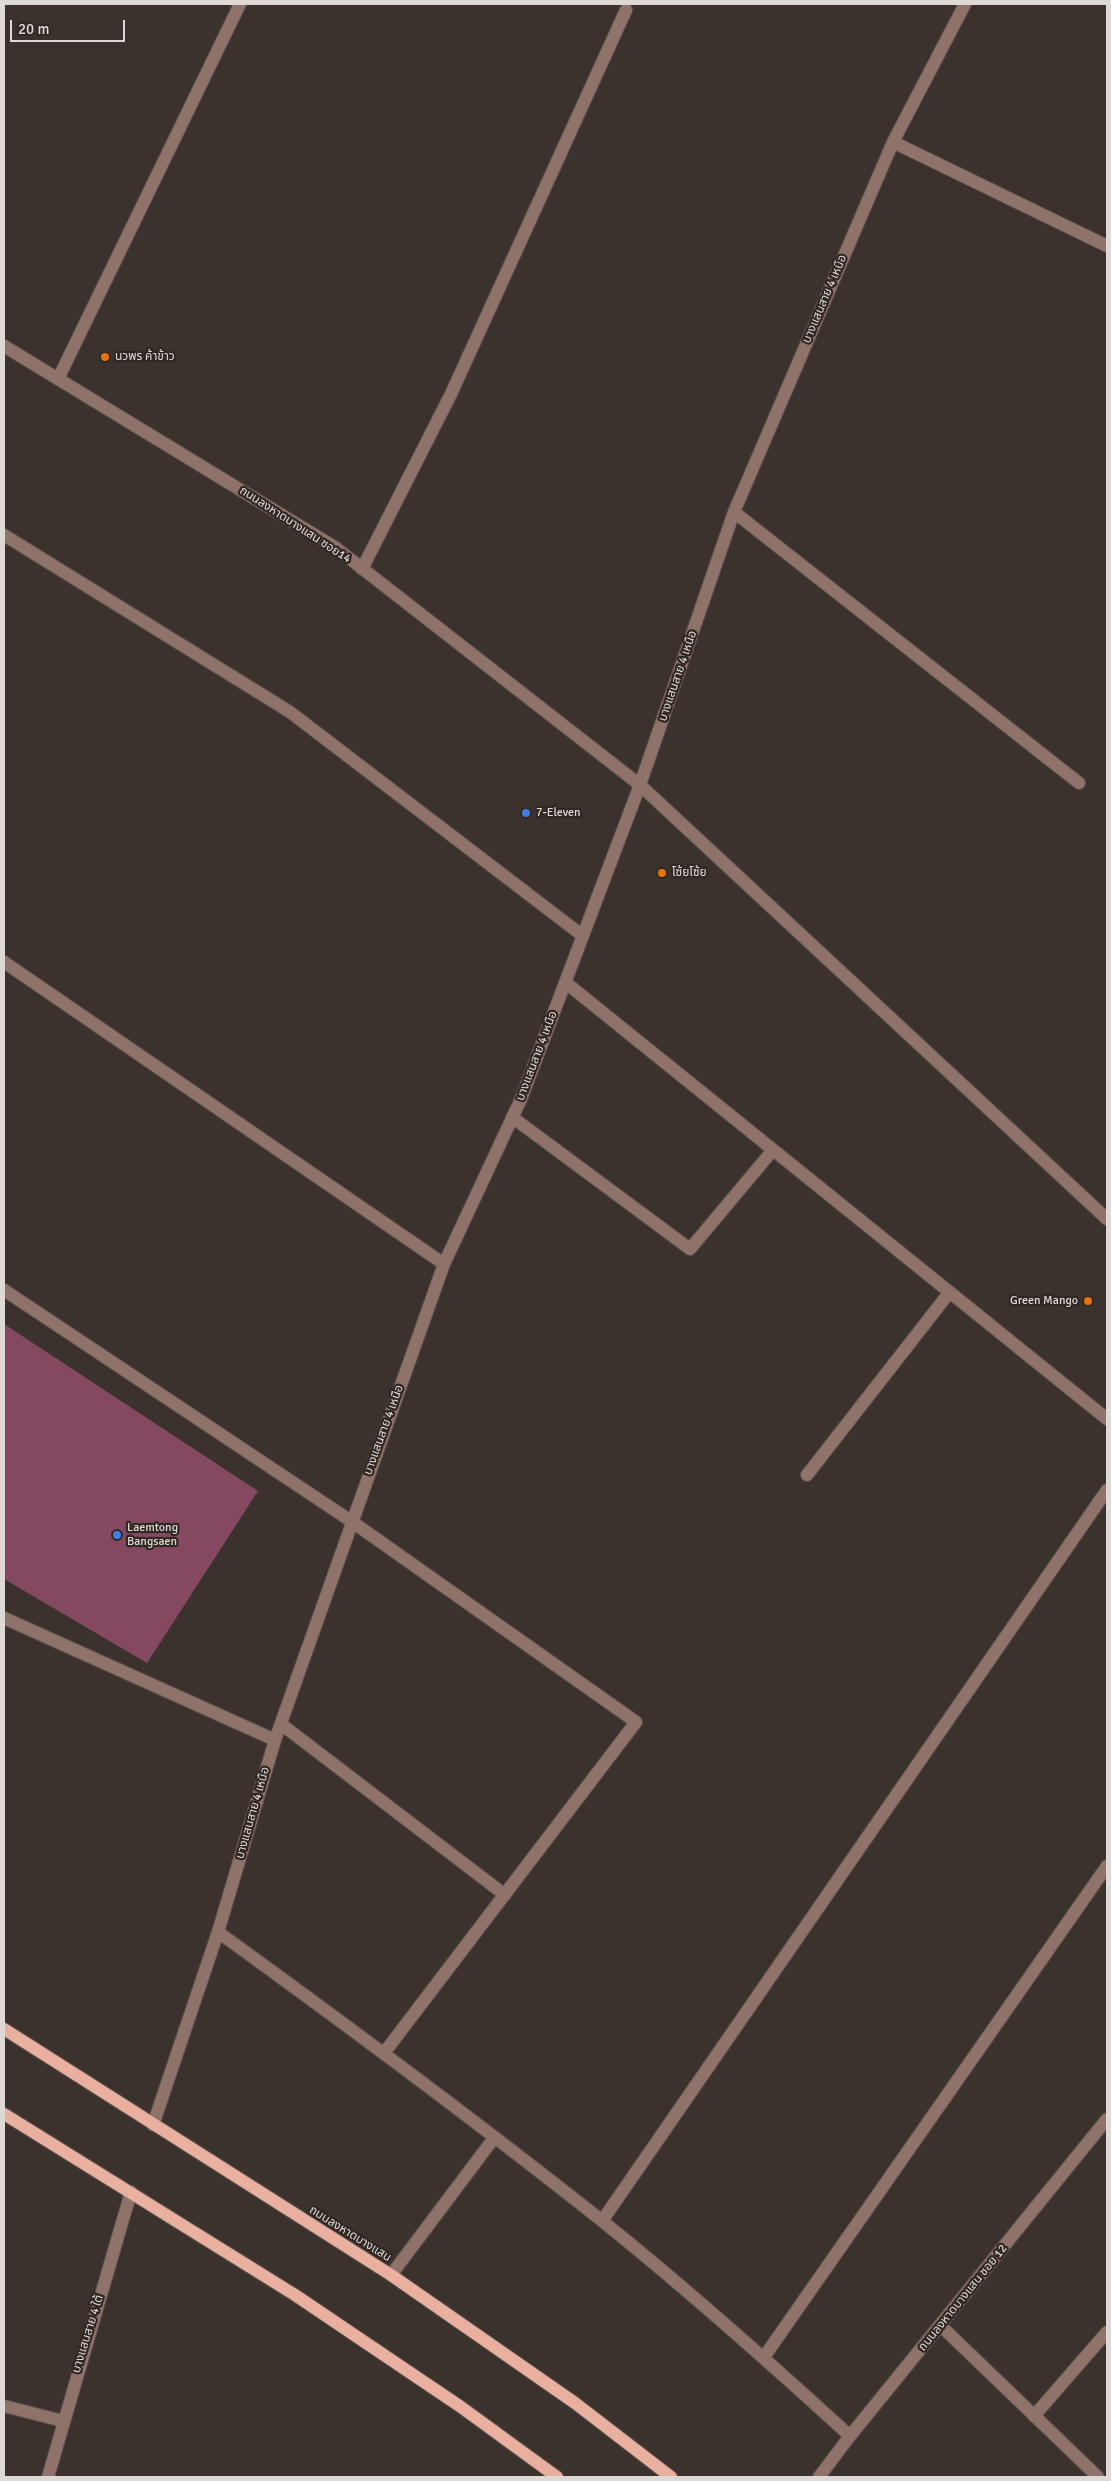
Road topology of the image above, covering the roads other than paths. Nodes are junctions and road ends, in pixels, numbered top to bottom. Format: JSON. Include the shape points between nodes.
{"nodes":[{"id":1,"x":240,"y":4,"type":"edge"},
{"id":2,"x":965,"y":4,"type":"edge"},
{"id":3,"x":626,"y":10,"type":"dead end"},
{"id":4,"x":893,"y":142,"type":"junction"},
{"id":5,"x":1107,"y":246,"type":"edge"},
{"id":6,"x":4,"y":346,"type":"edge"},
{"id":7,"x":58,"y":379,"type":"junction"},
{"id":8,"x":734,"y":512,"type":"junction"},
{"id":9,"x":4,"y":535,"type":"edge"},
{"id":10,"x":362,"y":569,"type":"junction"},
{"id":11,"x":1079,"y":783,"type":"dead end"},
{"id":12,"x":640,"y":785,"type":"junction"},
{"id":13,"x":583,"y":936,"type":"junction"},
{"id":14,"x":4,"y":962,"type":"edge"},
{"id":15,"x":565,"y":982,"type":"junction"},
{"id":16,"x":512,"y":1117,"type":"junction"},
{"id":17,"x":772,"y":1150,"type":"junction"},
{"id":18,"x":1107,"y":1219,"type":"edge"},
{"id":19,"x":444,"y":1264,"type":"junction"},
{"id":20,"x":4,"y":1290,"type":"edge"},
{"id":21,"x":949,"y":1293,"type":"junction"},
{"id":22,"x":1107,"y":1419,"type":"edge"},
{"id":23,"x":807,"y":1475,"type":"dead end"},
{"id":24,"x":1107,"y":1490,"type":"edge"},
{"id":25,"x":351,"y":1521,"type":"junction"},
{"id":26,"x":4,"y":1618,"type":"edge"},
{"id":27,"x":281,"y":1724,"type":"junction"},
{"id":28,"x":274,"y":1740,"type":"junction"},
{"id":29,"x":1107,"y":1866,"type":"edge"},
{"id":30,"x":505,"y":1895,"type":"junction"},
{"id":31,"x":218,"y":1932,"type":"junction"},
{"id":32,"x":4,"y":2029,"type":"edge"},
{"id":33,"x":384,"y":2053,"type":"junction"},
{"id":34,"x":4,"y":2114,"type":"edge"},
{"id":35,"x":154,"y":2125,"type":"junction"},
{"id":36,"x":1105,"y":2127,"type":"edge"},
{"id":37,"x":494,"y":2138,"type":"junction"},
{"id":38,"x":131,"y":2192,"type":"junction"},
{"id":39,"x":602,"y":2221,"type":"junction"},
{"id":40,"x":390,"y":2275,"type":"junction"},
{"id":41,"x":940,"y":2325,"type":"junction"},
{"id":42,"x":1107,"y":2332,"type":"edge"},
{"id":43,"x":764,"y":2357,"type":"junction"},
{"id":44,"x":4,"y":2406,"type":"edge"},
{"id":45,"x":1034,"y":2416,"type":"junction"},
{"id":46,"x":62,"y":2421,"type":"junction"},
{"id":47,"x":850,"y":2436,"type":"junction"},
{"id":48,"x":48,"y":2477,"type":"edge"},
{"id":49,"x":557,"y":2477,"type":"edge"},
{"id":50,"x":671,"y":2477,"type":"edge"},
{"id":51,"x":819,"y":2477,"type":"edge"},
{"id":52,"x":1098,"y":2477,"type":"edge"}],
"edges":[{"from":1,"to":7,"type":"street"},
{"from":2,"to":4,"type":"street","name":"บางแสนสาย 4 เหนือ"},
{"from":3,"to":10,"type":"street","via":[[451,394]]},
{"from":4,"to":5,"type":"street"},
{"from":4,"to":8,"type":"street","name":"บางแสนสาย 4 เหนือ"},
{"from":6,"to":7,"type":"street","name":"ถนนลงหาดบางแสน ซอย14"},
{"from":7,"to":10,"type":"street","name":"ถนนลงหาดบางแสน ซอย14","via":[[336,548]]},
{"from":8,"to":11,"type":"street"},
{"from":8,"to":12,"type":"street","name":"บางแสนสาย 4 เหนือ"},
{"from":9,"to":13,"type":"street","via":[[290,712]]},
{"from":10,"to":12,"type":"street","name":"ถนนลงหาดบางแสน ซอย14"},
{"from":12,"to":13,"type":"street","name":"บางแสนสาย 4 เหนือ"},
{"from":12,"to":18,"type":"street","name":"ถนนลงหาดบางแสน ซอย14"},
{"from":13,"to":15,"type":"street","name":"บางแสนสาย 4 เหนือ"},
{"from":14,"to":19,"type":"street"},
{"from":15,"to":16,"type":"street","name":"บางแสนสาย 4 เหนือ"},
{"from":15,"to":17,"type":"street"},
{"from":16,"to":17,"type":"street","via":[[690,1249]]},
{"from":16,"to":19,"type":"street","name":"บางแสนสาย 4 เหนือ"},
{"from":17,"to":21,"type":"street"},
{"from":19,"to":25,"type":"street","name":"บางแสนสาย 4 เหนือ"},
{"from":20,"to":25,"type":"street"},
{"from":21,"to":22,"type":"street"},
{"from":21,"to":23,"type":"street"},
{"from":24,"to":39,"type":"street"},
{"from":25,"to":27,"type":"street","name":"บางแสนสาย 4 เหนือ"},
{"from":25,"to":30,"type":"street","via":[[636,1722]]},
{"from":26,"to":28,"type":"street"},
{"from":27,"to":28,"type":"street","name":"บางแสนสาย 4 เหนือ"},
{"from":27,"to":30,"type":"street"},
{"from":28,"to":31,"type":"street","name":"บางแสนสาย 4 เหนือ"},
{"from":29,"to":43,"type":"street"},
{"from":30,"to":33,"type":"street"},
{"from":31,"to":33,"type":"street"},
{"from":31,"to":35,"type":"street","name":"บางแสนสาย 4 เหนือ"},
{"from":32,"to":35,"type":"main road","name":"ถนนลงหาดบางแสน"},
{"from":33,"to":37,"type":"street"},
{"from":34,"to":38,"type":"main road"},
{"from":35,"to":40,"type":"main road","name":"ถนนลงหาดบางแสน"},
{"from":36,"to":41,"type":"street","name":"ถนนลงหาดบางแสน ซอย 12"},
{"from":37,"to":39,"type":"street"},
{"from":37,"to":40,"type":"street"},
{"from":38,"to":46,"type":"street","name":"บางแสนสาย 4 ใต้"},
{"from":38,"to":49,"type":"main road","via":[[295,2295],[461,2407]]},
{"from":39,"to":43,"type":"street"},
{"from":40,"to":50,"type":"main road","name":"ถนนลงหาดบางแสน","via":[[575,2403]]},
{"from":41,"to":45,"type":"street"},
{"from":41,"to":47,"type":"street","name":"ถนนลงหาดบางแสน ซอย 12"},
{"from":42,"to":45,"type":"street"},
{"from":43,"to":47,"type":"street"},
{"from":44,"to":46,"type":"street"},
{"from":45,"to":52,"type":"street"},
{"from":46,"to":48,"type":"street","name":"บางแสนสาย 4 ใต้"},
{"from":47,"to":51,"type":"street","name":"ถนนลงหาดบางแสน ซอย 12"}]}
